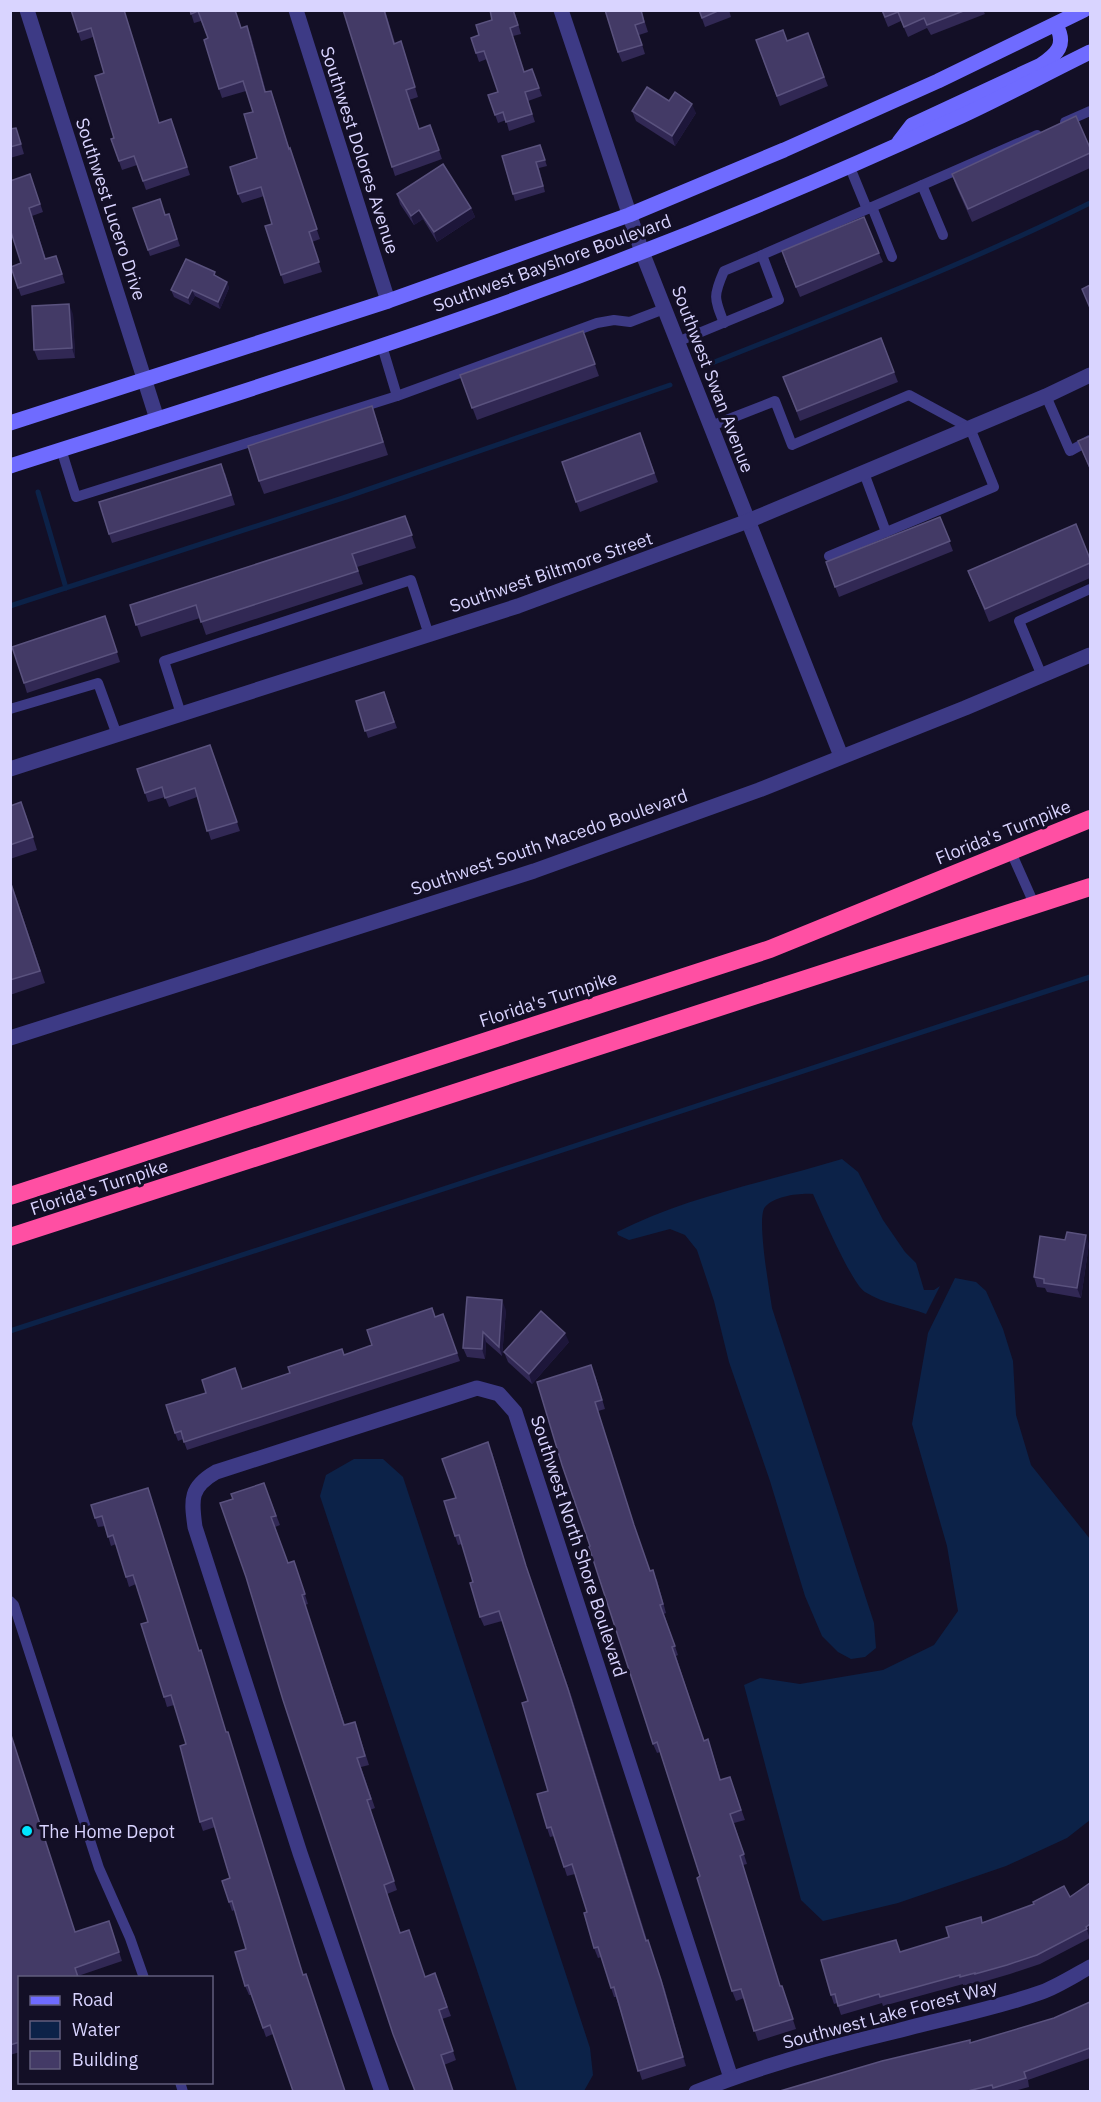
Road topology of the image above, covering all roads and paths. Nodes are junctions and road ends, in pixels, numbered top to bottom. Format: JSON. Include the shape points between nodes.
{"nodes":[{"id":1,"x":27,"y":10,"type":"edge"},
{"id":2,"x":296,"y":10,"type":"edge"},
{"id":3,"x":561,"y":10,"type":"edge"},
{"id":4,"x":1084,"y":10,"type":"edge"},
{"id":5,"x":1056,"y":25,"type":"junction"},
{"id":6,"x":1090,"y":52,"type":"edge"},
{"id":7,"x":1090,"y":111,"type":"edge"},
{"id":8,"x":897,"y":144,"type":"junction"},
{"id":9,"x":849,"y":165,"type":"junction"},
{"id":10,"x":922,"y":185,"type":"junction"},
{"id":11,"x":869,"y":208,"type":"junction"},
{"id":12,"x":629,"y":215,"type":"junction"},
{"id":13,"x":943,"y":235,"type":"dead end"},
{"id":14,"x":642,"y":252,"type":"junction"},
{"id":15,"x":762,"y":255,"type":"junction"},
{"id":16,"x":892,"y":257,"type":"dead end"},
{"id":17,"x":388,"y":301,"type":"junction"},
{"id":18,"x":664,"y":309,"type":"junction"},
{"id":19,"x":724,"y":323,"type":"junction"},
{"id":20,"x":678,"y":342,"type":"junction"},
{"id":21,"x":382,"y":345,"type":"junction"},
{"id":22,"x":1090,"y":375,"type":"edge"},
{"id":23,"x":144,"y":381,"type":"junction"},
{"id":24,"x":397,"y":396,"type":"junction"},
{"id":25,"x":1046,"y":396,"type":"junction"},
{"id":26,"x":157,"y":419,"type":"junction"},
{"id":27,"x":10,"y":423,"type":"edge"},
{"id":28,"x":711,"y":426,"type":"junction"},
{"id":29,"x":970,"y":428,"type":"junction"},
{"id":30,"x":1090,"y":440,"type":"edge"},
{"id":31,"x":61,"y":449,"type":"junction"},
{"id":32,"x":10,"y":466,"type":"edge"},
{"id":33,"x":864,"y":473,"type":"junction"},
{"id":34,"x":748,"y":521,"type":"junction"},
{"id":35,"x":886,"y":532,"type":"junction"},
{"id":36,"x":829,"y":556,"type":"dead end"},
{"id":37,"x":1090,"y":589,"type":"edge"},
{"id":38,"x":429,"y":635,"type":"junction"},
{"id":39,"x":1090,"y":655,"type":"edge"},
{"id":40,"x":1042,"y":676,"type":"junction"},
{"id":41,"x":10,"y":709,"type":"edge"},
{"id":42,"x":182,"y":714,"type":"junction"},
{"id":43,"x":117,"y":735,"type":"junction"},
{"id":44,"x":841,"y":756,"type":"junction"},
{"id":45,"x":10,"y":769,"type":"edge"},
{"id":46,"x":1090,"y":819,"type":"edge"},
{"id":47,"x":1011,"y":852,"type":"junction"},
{"id":48,"x":1090,"y":887,"type":"edge"},
{"id":49,"x":1035,"y":906,"type":"junction"},
{"id":50,"x":10,"y":1038,"type":"edge"},
{"id":51,"x":10,"y":1196,"type":"edge"},
{"id":52,"x":10,"y":1237,"type":"edge"},
{"id":53,"x":10,"y":1601,"type":"edge"},
{"id":54,"x":1090,"y":1967,"type":"edge"},
{"id":55,"x":144,"y":1976,"type":"edge"},
{"id":56,"x":731,"y":2078,"type":"junction"},
{"id":57,"x":382,"y":2091,"type":"edge"},
{"id":58,"x":696,"y":2091,"type":"edge"}],
"edges":[{"from":1,"to":23,"type":"street","name":"Southwest Lucero Drive"},
{"from":2,"to":17,"type":"street","name":"Southwest Dolores Avenue"},
{"from":3,"to":12,"type":"street","name":"Southwest Swan Avenue"},
{"from":4,"to":5,"type":"main road","name":"Southwest Bayshore Boulevard"},
{"from":5,"to":8,"type":"main road","via":[[1061,33],[1060,45],[1041,65],[912,125]]},
{"from":5,"to":12,"type":"main road","name":"Southwest Bayshore Boulevard","via":[[918,91]]},
{"from":6,"to":8,"type":"main road","name":"Southwest Bayshore Boulevard"},
{"from":7,"to":10,"type":"lane"},
{"from":8,"to":9,"type":"main road","name":"Southwest Bayshore Boulevard"},
{"from":9,"to":11,"type":"lane"},
{"from":9,"to":14,"type":"main road","name":"Southwest Bayshore Boulevard"},
{"from":10,"to":11,"type":"lane"},
{"from":10,"to":13,"type":"lane"},
{"from":11,"to":15,"type":"lane"},
{"from":11,"to":16,"type":"lane"},
{"from":12,"to":14,"type":"street","name":"Southwest Swan Avenue"},
{"from":12,"to":17,"type":"main road","name":"Southwest Bayshore Boulevard"},
{"from":14,"to":18,"type":"street","name":"Southwest Swan Avenue"},
{"from":14,"to":21,"type":"main road","name":"Southwest Bayshore Boulevard"},
{"from":15,"to":19,"type":"lane","via":[[724,271],[715,292]]},
{"from":15,"to":19,"type":"lane","via":[[779,300]]},
{"from":17,"to":23,"type":"main road","name":"Southwest Bayshore Boulevard"},
{"from":18,"to":20,"type":"street","name":"Southwest Swan Avenue"},
{"from":18,"to":24,"type":"lane","via":[[630,322],[597,323]]},
{"from":19,"to":20,"type":"lane"},
{"from":20,"to":28,"type":"street","name":"Southwest Swan Avenue"},
{"from":21,"to":24,"type":"lane"},
{"from":21,"to":26,"type":"main road","name":"Southwest Bayshore Boulevard"},
{"from":22,"to":25,"type":"street","name":"Southwest Biltmore Street"},
{"from":23,"to":26,"type":"street","name":"Southwest Lucero Drive"},
{"from":23,"to":27,"type":"main road","name":"Southwest Bayshore Boulevard"},
{"from":24,"to":31,"type":"lane","via":[[76,497]]},
{"from":25,"to":29,"type":"street","name":"Southwest Biltmore Street"},
{"from":25,"to":30,"type":"lane","via":[[1070,451]]},
{"from":26,"to":31,"type":"main road","name":"Southwest Bayshore Boulevard"},
{"from":28,"to":29,"type":"lane","via":[[775,401],[792,445],[909,395]]},
{"from":28,"to":34,"type":"street","name":"Southwest Swan Avenue"},
{"from":29,"to":33,"type":"street","name":"Southwest Biltmore Street"},
{"from":29,"to":35,"type":"lane","via":[[994,487]]},
{"from":31,"to":32,"type":"main road","name":"Southwest Bayshore Boulevard"},
{"from":33,"to":34,"type":"street","name":"Southwest Biltmore Street"},
{"from":33,"to":35,"type":"lane"},
{"from":34,"to":38,"type":"street","name":"Southwest Biltmore Street"},
{"from":34,"to":44,"type":"street","name":"Southwest Swan Avenue"},
{"from":35,"to":36,"type":"lane"},
{"from":37,"to":40,"type":"lane","via":[[1019,621]]},
{"from":38,"to":42,"type":"street","name":"Southwest Biltmore Street"},
{"from":38,"to":42,"type":"lane","via":[[411,580],[164,661]]},
{"from":39,"to":40,"type":"street","name":"Southwest South Macedo Boulevard"},
{"from":40,"to":44,"type":"street","name":"Southwest South Macedo Boulevard"},
{"from":41,"to":43,"type":"lane","via":[[98,683]]},
{"from":42,"to":43,"type":"street","name":"Southwest Biltmore Street"},
{"from":43,"to":45,"type":"street","name":"Southwest Biltmore Street"},
{"from":44,"to":50,"type":"street","name":"Southwest South Macedo Boulevard","via":[[759,790],[534,871]]},
{"from":46,"to":47,"type":"highway","name":"Florida's Turnpike"},
{"from":47,"to":49,"type":"lane"},
{"from":47,"to":51,"type":"highway","name":"Florida's Turnpike","via":[[771,949]]},
{"from":48,"to":49,"type":"highway","name":"Florida's Turnpike"},
{"from":49,"to":52,"type":"highway","name":"Florida's Turnpike"},
{"from":53,"to":55,"type":"lane","via":[[99,1868]]},
{"from":54,"to":56,"type":"street","name":"Southwest Lake Forest Way","via":[[1044,1991],[976,2013],[896,2031]]},
{"from":56,"to":57,"type":"street","name":"Southwest North Shore Boulevard","via":[[515,1412],[499,1394],[477,1388],[216,1472],[202,1480],[191,1502],[195,1527],[256,1718]]},
{"from":56,"to":58,"type":"street","name":"Southwest Lake Forest Way"}]}
